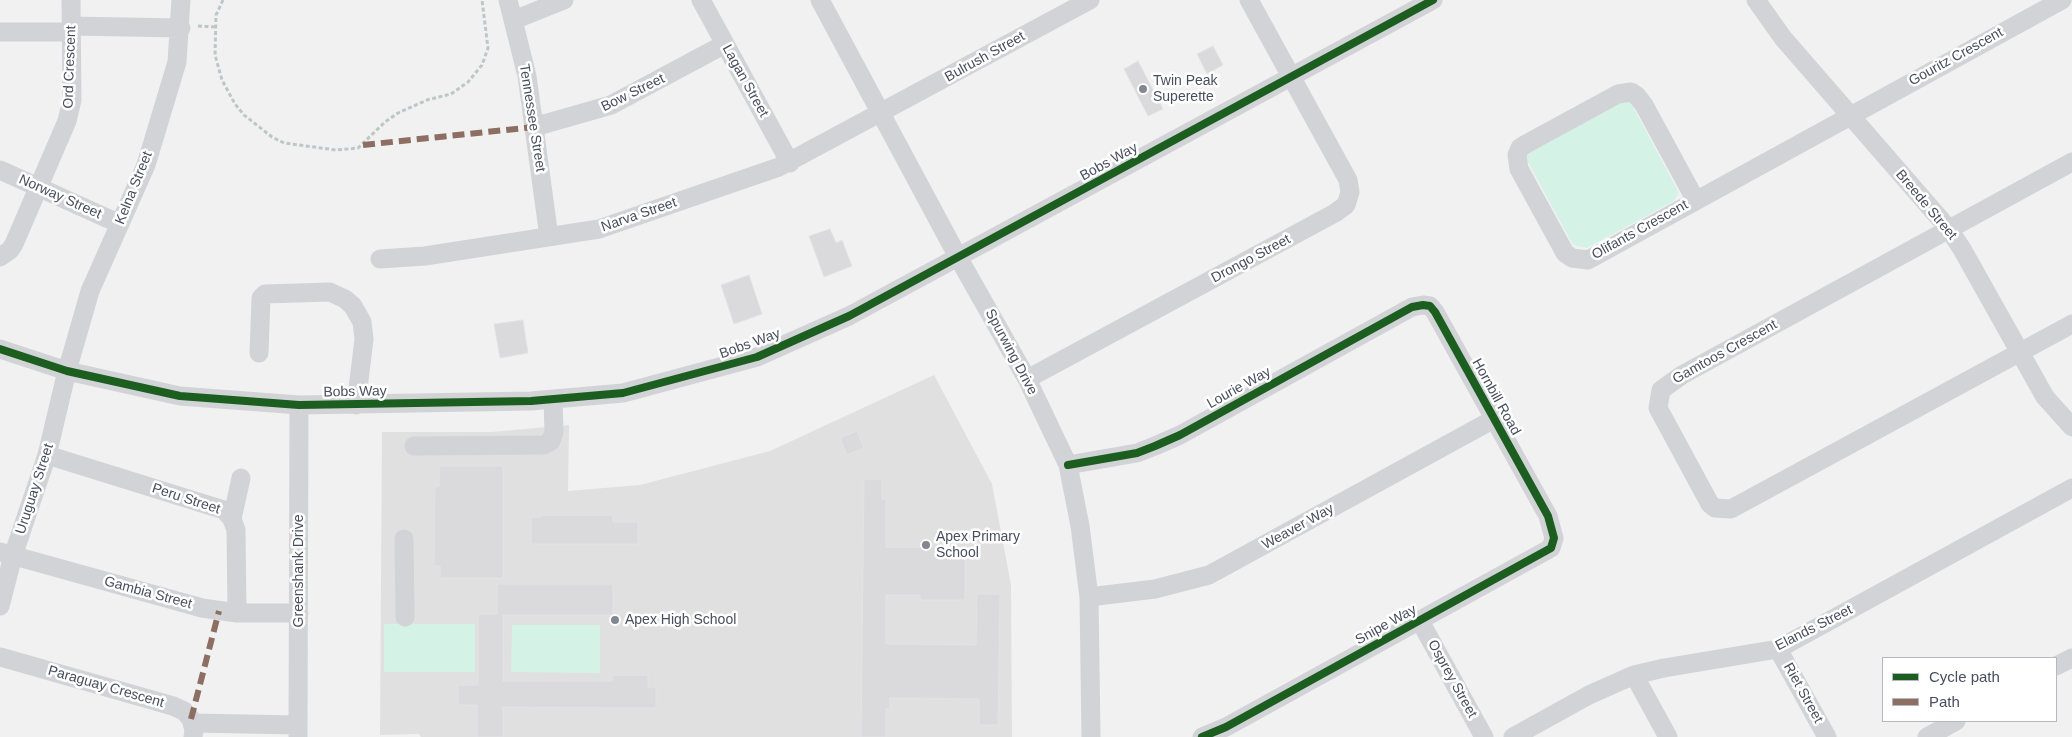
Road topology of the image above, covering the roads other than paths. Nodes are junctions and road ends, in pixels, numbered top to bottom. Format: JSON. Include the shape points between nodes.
{"nodes":[{"id":1,"x":71,"y":0,"type":"edge"},
{"id":2,"x":181,"y":0,"type":"edge"},
{"id":3,"x":508,"y":0,"type":"edge"},
{"id":4,"x":564,"y":0,"type":"edge"},
{"id":5,"x":701,"y":0,"type":"edge"},
{"id":6,"x":820,"y":0,"type":"edge"},
{"id":7,"x":1090,"y":0,"type":"edge"},
{"id":8,"x":1249,"y":0,"type":"edge"},
{"id":9,"x":1433,"y":0,"type":"edge"},
{"id":10,"x":2062,"y":0,"type":"edge"},
{"id":11,"x":1764,"y":3,"type":"edge"},
{"id":12,"x":514,"y":20,"type":"junction"},
{"id":13,"x":181,"y":28,"type":"junction"},
{"id":14,"x":71,"y":29,"type":"junction"},
{"id":15,"x":0,"y":32,"type":"edge"},
{"id":16,"x":725,"y":44,"type":"junction"},
{"id":17,"x":1291,"y":77,"type":"junction"},
{"id":18,"x":881,"y":114,"type":"junction"},
{"id":19,"x":1850,"y":115,"type":"junction"},
{"id":20,"x":534,"y":127,"type":"junction"},
{"id":21,"x":790,"y":162,"type":"junction"},
{"id":22,"x":2072,"y":162,"type":"edge"},
{"id":23,"x":0,"y":170,"type":"edge"},
{"id":24,"x":39,"y":187,"type":"junction"},
{"id":25,"x":1695,"y":199,"type":"junction"},
{"id":26,"x":120,"y":224,"type":"junction"},
{"id":27,"x":1948,"y":228,"type":"junction"},
{"id":28,"x":549,"y":237,"type":"junction"},
{"id":29,"x":0,"y":257,"type":"edge"},
{"id":30,"x":958,"y":257,"type":"junction"},
{"id":31,"x":380,"y":259,"type":"dead end"},
{"id":32,"x":1412,"y":306,"type":"joint"},
{"id":33,"x":2072,"y":324,"type":"edge"},
{"id":34,"x":0,"y":349,"type":"edge"},
{"id":35,"x":2020,"y":352,"type":"junction"},
{"id":36,"x":259,"y":353,"type":"dead end"},
{"id":37,"x":67,"y":371,"type":"junction"},
{"id":38,"x":1027,"y":379,"type":"junction"},
{"id":39,"x":553,"y":400,"type":"junction"},
{"id":40,"x":299,"y":405,"type":"junction"},
{"id":41,"x":356,"y":405,"type":"junction"},
{"id":42,"x":1494,"y":419,"type":"junction"},
{"id":43,"x":2072,"y":427,"type":"edge"},
{"id":44,"x":414,"y":446,"type":"dead end"},
{"id":45,"x":47,"y":456,"type":"junction"},
{"id":46,"x":1068,"y":465,"type":"junction"},
{"id":47,"x":241,"y":478,"type":"dead end"},
{"id":48,"x":2072,"y":488,"type":"edge"},
{"id":49,"x":1548,"y":516,"type":"joint"},
{"id":50,"x":232,"y":519,"type":"junction"},
{"id":51,"x":404,"y":539,"type":"dead end"},
{"id":52,"x":6,"y":554,"type":"edge"},
{"id":53,"x":1089,"y":597,"type":"junction"},
{"id":54,"x":0,"y":606,"type":"edge"},
{"id":55,"x":236,"y":613,"type":"junction"},
{"id":56,"x":299,"y":613,"type":"junction"},
{"id":57,"x":405,"y":617,"type":"dead end"},
{"id":58,"x":1420,"y":621,"type":"junction"},
{"id":59,"x":1778,"y":649,"type":"junction"},
{"id":60,"x":0,"y":657,"type":"edge"},
{"id":61,"x":2072,"y":658,"type":"edge"},
{"id":62,"x":2057,"y":666,"type":"edge"},
{"id":63,"x":1634,"y":675,"type":"junction"},
{"id":64,"x":1954,"y":722,"type":"edge"},
{"id":65,"x":193,"y":730,"type":"edge"},
{"id":66,"x":298,"y":731,"type":"edge"},
{"id":67,"x":1091,"y":737,"type":"edge"},
{"id":68,"x":1202,"y":737,"type":"edge"},
{"id":69,"x":1484,"y":737,"type":"edge"},
{"id":70,"x":1513,"y":737,"type":"edge"},
{"id":71,"x":1668,"y":737,"type":"edge"},
{"id":72,"x":1827,"y":737,"type":"edge"},
{"id":73,"x":1927,"y":737,"type":"edge"}],
"edges":[{"from":1,"to":14,"type":"street","name":"Ord Crescent"},
{"from":2,"to":13,"type":"street","name":"Kelna Street"},
{"from":3,"to":12,"type":"street","name":"Tennessee Street"},
{"from":4,"to":12,"type":"street"},
{"from":5,"to":16,"type":"street","name":"Lagan Street"},
{"from":6,"to":18,"type":"street","name":"Spurwing Drive"},
{"from":7,"to":18,"type":"street","name":"Bulrush Street"},
{"from":8,"to":17,"type":"street"},
{"from":9,"to":17,"type":"street","name":"Bobs Way"},
{"from":10,"to":19,"type":"street","name":"Gouritz Crescent"},
{"from":11,"to":19,"type":"street","name":"Breede Street","via":[[1789,45]]},
{"from":12,"to":20,"type":"street","name":"Tennessee Street"},
{"from":13,"to":14,"type":"street"},
{"from":13,"to":26,"type":"street","name":"Kelna Street","via":[[177,62],[146,166]]},
{"from":14,"to":15,"type":"street"},
{"from":14,"to":24,"type":"street","name":"Ord Crescent","via":[[70,111]]},
{"from":16,"to":20,"type":"street","name":"Bow Street","via":[[611,105]]},
{"from":16,"to":21,"type":"street","name":"Lagan Street"},
{"from":17,"to":30,"type":"street","name":"Bobs Way"},
{"from":17,"to":38,"type":"street","name":"Drongo Street","via":[[1348,180],[1350,192],[1346,204],[1335,213]]},
{"from":18,"to":21,"type":"street","name":"Narva Street"},
{"from":18,"to":30,"type":"street","name":"Spurwing Drive"},
{"from":19,"to":25,"type":"street","name":"Olifants Crescent"},
{"from":19,"to":27,"type":"street","name":"Breede Street"},
{"from":20,"to":28,"type":"street","name":"Tennessee Street"},
{"from":21,"to":28,"type":"street","name":"Narva Street","via":[[599,229]]},
{"from":22,"to":27,"type":"street"},
{"from":23,"to":24,"type":"street","name":"Norway Street"},
{"from":24,"to":26,"type":"street","name":"Norway Street"},
{"from":24,"to":29,"type":"street","name":"Ord Crescent","via":[[14,244]]},
{"from":25,"to":25,"type":"street","name":"Olifants Crescent","via":[[1600,254],[1581,261],[1565,253],[1519,169],[1517,155],[1520,148],[1534,139],[1618,94],[1631,92],[1644,105]]},
{"from":26,"to":37,"type":"street","name":"Kelna Street","via":[[90,291]]},
{"from":27,"to":35,"type":"street","name":"Breede Street"},
{"from":27,"to":35,"type":"street","name":"Gamtoos Crescent","via":[[1665,386],[1659,396],[1658,408],[1701,490],[1715,508],[1731,509],[1743,504]]},
{"from":28,"to":31,"type":"street","name":"Narva Street","via":[[425,256]]},
{"from":30,"to":38,"type":"street","name":"Spurwing Drive"},
{"from":30,"to":39,"type":"street","name":"Bobs Way","via":[[849,316],[757,357],[623,393]]},
{"from":32,"to":42,"type":"street","name":"Hornbill Road","via":[[1430,306],[1435,312]]},
{"from":32,"to":46,"type":"street","name":"Lourie Way","via":[[1164,443],[1137,452]]},
{"from":33,"to":35,"type":"street"},
{"from":34,"to":37,"type":"street","name":"Bobs Way"},
{"from":35,"to":43,"type":"street","name":"Breede Street","via":[[2044,397]]},
{"from":36,"to":41,"type":"street","via":[[261,298],[265,294],[330,292],[345,299],[362,322],[364,339]]},
{"from":37,"to":40,"type":"street","name":"Bobs Way","via":[[180,396]]},
{"from":37,"to":45,"type":"street","name":"Uruguay Street"},
{"from":38,"to":46,"type":"street","name":"Spurwing Drive"},
{"from":39,"to":41,"type":"street","name":"Bobs Way"},
{"from":39,"to":44,"type":"street","via":[[553,437],[540,454]]},
{"from":40,"to":41,"type":"street","name":"Bobs Way"},
{"from":40,"to":56,"type":"street","name":"Greenshank Drive"},
{"from":42,"to":49,"type":"street","name":"Hornbill Road"},
{"from":42,"to":53,"type":"street","name":"Weaver Way","via":[[1209,575],[1170,586]]},
{"from":45,"to":50,"type":"street","name":"Peru Street","via":[[224,510]]},
{"from":45,"to":52,"type":"street","name":"Uruguay Street"},
{"from":46,"to":53,"type":"street","name":"Spurwing Drive"},
{"from":47,"to":50,"type":"street"},
{"from":48,"to":59,"type":"street","name":"Elands Street"},
{"from":49,"to":58,"type":"street","name":"Snipe Way","via":[[1554,538],[1551,548]]},
{"from":50,"to":55,"type":"street","name":"Peru Street","via":[[236,530]]},
{"from":51,"to":57,"type":"street"},
{"from":52,"to":54,"type":"street","name":"Uruguay Street"},
{"from":52,"to":55,"type":"street","name":"Gambia Street","via":[[202,608]]},
{"from":53,"to":67,"type":"street","name":"Spurwing Drive"},
{"from":55,"to":56,"type":"street","name":"Gambia Street"},
{"from":56,"to":66,"type":"street","name":"Greenshank Drive"},
{"from":58,"to":68,"type":"street","name":"Snipe Way"},
{"from":58,"to":69,"type":"street","name":"Osprey Street"},
{"from":59,"to":63,"type":"street","name":"Elands Street"},
{"from":59,"to":72,"type":"street","name":"Riet Street"},
{"from":60,"to":65,"type":"street","name":"Paraguay Crescent","via":[[173,706],[184,711]]},
{"from":61,"to":62,"type":"street"},
{"from":63,"to":70,"type":"street","name":"Elands Street","via":[[1589,695]]},
{"from":63,"to":71,"type":"street"},
{"from":64,"to":73,"type":"street"},
{"from":65,"to":66,"type":"street"}]}
